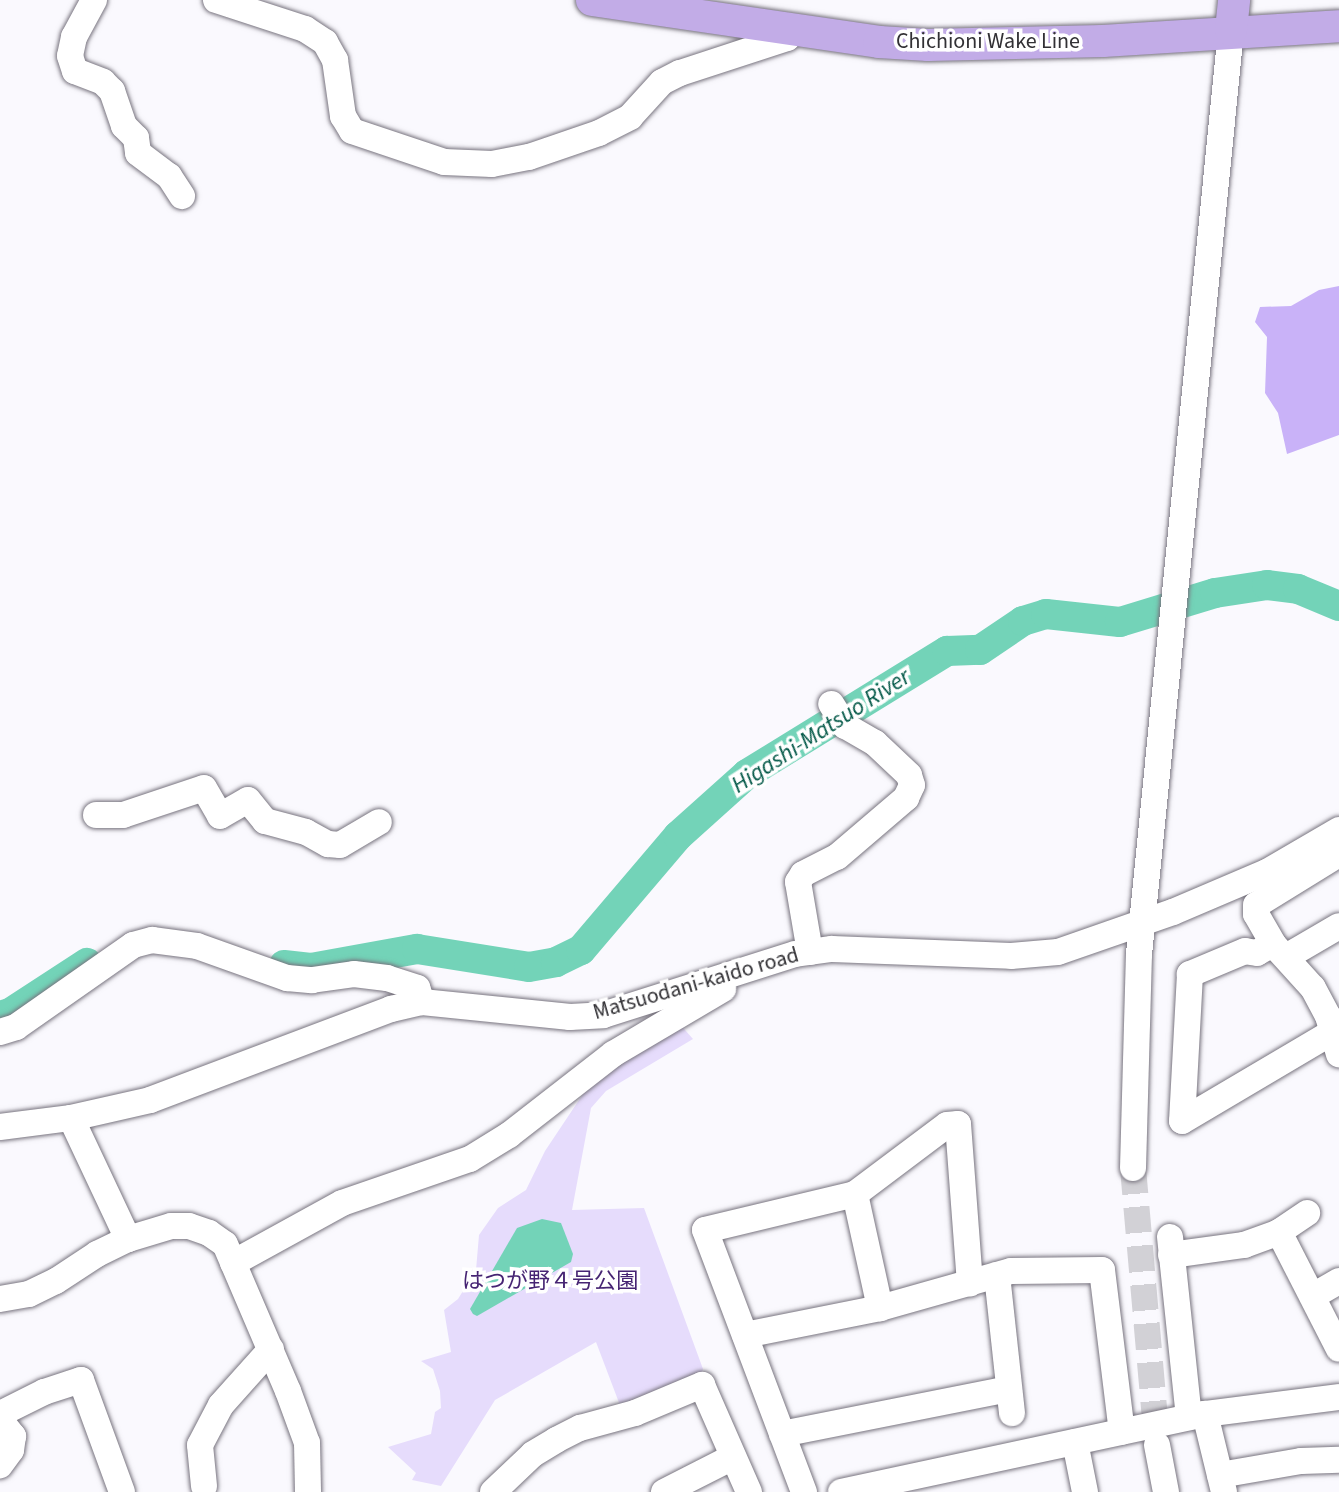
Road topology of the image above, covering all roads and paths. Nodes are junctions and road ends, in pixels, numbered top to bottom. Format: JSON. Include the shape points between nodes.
{"nodes":[{"id":1,"x":94,"y":0,"type":"edge"},
{"id":2,"x":216,"y":0,"type":"edge"},
{"id":3,"x":592,"y":0,"type":"edge"},
{"id":4,"x":1233,"y":15,"type":"edge"},
{"id":5,"x":1339,"y":26,"type":"edge"},
{"id":6,"x":793,"y":30,"type":"junction"},
{"id":7,"x":182,"y":196,"type":"dead end"},
{"id":8,"x":831,"y":704,"type":"dead end"},
{"id":9,"x":96,"y":815,"type":"dead end"},
{"id":10,"x":379,"y":822,"type":"dead end"},
{"id":11,"x":1339,"y":830,"type":"edge"},
{"id":12,"x":1339,"y":854,"type":"edge"},
{"id":13,"x":1143,"y":923,"type":"junction"},
{"id":14,"x":1339,"y":926,"type":"edge"},
{"id":15,"x":1279,"y":951,"type":"junction"},
{"id":16,"x":810,"y":952,"type":"junction"},
{"id":17,"x":760,"y":966,"type":"junction"},
{"id":18,"x":422,"y":1002,"type":"junction"},
{"id":19,"x":0,"y":1032,"type":"edge"},
{"id":20,"x":1336,"y":1038,"type":"edge"},
{"id":21,"x":71,"y":1118,"type":"junction"},
{"id":22,"x":0,"y":1125,"type":"edge"},
{"id":23,"x":1133,"y":1168,"type":"tunnel mouth"},
{"id":24,"x":855,"y":1194,"type":"junction"},
{"id":25,"x":1307,"y":1213,"type":"dead end"},
{"id":26,"x":1279,"y":1232,"type":"junction"},
{"id":27,"x":128,"y":1239,"type":"junction"},
{"id":28,"x":233,"y":1263,"type":"junction"},
{"id":29,"x":997,"y":1275,"type":"junction"},
{"id":30,"x":1339,"y":1281,"type":"edge"},
{"id":31,"x":970,"y":1284,"type":"junction"},
{"id":32,"x":1313,"y":1296,"type":"junction"},
{"id":33,"x":0,"y":1299,"type":"edge"},
{"id":34,"x":880,"y":1308,"type":"junction"},
{"id":35,"x":745,"y":1335,"type":"junction"},
{"id":36,"x":271,"y":1349,"type":"junction"},
{"id":37,"x":1339,"y":1349,"type":"edge"},
{"id":38,"x":1339,"y":1397,"type":"edge"},
{"id":39,"x":1197,"y":1415,"type":"junction"},
{"id":40,"x":0,"y":1417,"type":"edge"},
{"id":41,"x":1122,"y":1432,"type":"junction"},
{"id":42,"x":782,"y":1434,"type":"junction"},
{"id":43,"x":1075,"y":1442,"type":"junction"},
{"id":44,"x":1157,"y":1445,"type":"tunnel mouth"},
{"id":45,"x":733,"y":1457,"type":"junction"},
{"id":46,"x":1339,"y":1460,"type":"edge"},
{"id":47,"x":0,"y":1465,"type":"edge"},
{"id":48,"x":1222,"y":1483,"type":"edge"},
{"id":49,"x":204,"y":1486,"type":"dead end"},
{"id":50,"x":122,"y":1492,"type":"edge"},
{"id":51,"x":308,"y":1492,"type":"edge"},
{"id":52,"x":493,"y":1492,"type":"edge"},
{"id":53,"x":664,"y":1492,"type":"edge"},
{"id":54,"x":749,"y":1492,"type":"edge"},
{"id":55,"x":804,"y":1492,"type":"edge"},
{"id":56,"x":841,"y":1492,"type":"edge"},
{"id":57,"x":1085,"y":1492,"type":"edge"},
{"id":58,"x":1166,"y":1492,"type":"edge"}],
"edges":[{"from":1,"to":7,"type":"street","via":[[74,37],[70,56],[75,71],[112,91],[138,153],[169,176]]},
{"from":2,"to":6,"type":"street","via":[[305,29],[325,42],[335,60],[343,116],[352,131],[444,162],[504,162],[599,133],[630,117],[671,77],[787,38]]},
{"from":3,"to":6,"type":"main road","name":"Chichioni Wake Line"},
{"from":4,"to":5,"type":"main road","name":"Chichioni Wake Line"},
{"from":4,"to":6,"type":"main road","name":"Chichioni Wake Line","via":[[1103,41],[928,45]]},
{"from":4,"to":13,"type":"street"},
{"from":8,"to":16,"type":"street","via":[[845,726],[875,743],[909,775],[912,785],[906,798],[837,857],[803,874],[798,882]]},
{"from":9,"to":10,"type":"street","via":[[123,815],[204,788],[220,816],[248,800],[265,821],[328,844],[340,845]]},
{"from":11,"to":13,"type":"street","name":"Matsuodani-kaido road","via":[[1267,872]]},
{"from":12,"to":15,"type":"street","via":[[1256,905],[1256,914]]},
{"from":13,"to":16,"type":"street","name":"Matsuodani-kaido road","via":[[1042,954]]},
{"from":13,"to":23,"type":"street"},
{"from":14,"to":15,"type":"street"},
{"from":15,"to":20,"type":"street","via":[[1313,988]]},
{"from":15,"to":20,"type":"street","via":[[1245,951],[1190,974],[1182,1121]]},
{"from":16,"to":17,"type":"street","name":"Matsuodani-kaido road"},
{"from":17,"to":18,"type":"street","name":"Matsuodani-kaido road","via":[[603,1015],[570,1017]]},
{"from":17,"to":28,"type":"street","via":[[613,1054],[470,1159],[342,1203]]},
{"from":18,"to":19,"type":"street","via":[[417,988],[387,978],[287,978],[197,946],[152,940],[133,945],[16,1027]]},
{"from":18,"to":21,"type":"street","name":"Matsuodani-kaido road","via":[[150,1100]]},
{"from":21,"to":22,"type":"street","name":"Matsuodani-kaido road"},
{"from":21,"to":27,"type":"street"},
{"from":24,"to":31,"type":"street","via":[[947,1125],[958,1124]]},
{"from":24,"to":34,"type":"street"},
{"from":24,"to":35,"type":"street","via":[[702,1223]]},
{"from":25,"to":26,"type":"street"},
{"from":26,"to":32,"type":"street"},
{"from":26,"to":39,"type":"street","via":[[1244,1245],[1170,1246],[1186,1314]]},
{"from":27,"to":28,"type":"street","via":[[189,1226],[225,1244]]},
{"from":27,"to":33,"type":"street","via":[[29,1294]]},
{"from":28,"to":36,"type":"street"},
{"from":29,"to":31,"type":"street"},
{"from":29,"to":41,"type":"street","via":[[1102,1270]]},
{"from":29,"to":42,"type":"street","via":[[1011,1401]]},
{"from":30,"to":32,"type":"street"},
{"from":31,"to":34,"type":"street"},
{"from":32,"to":37,"type":"street"},
{"from":34,"to":35,"type":"street"},
{"from":35,"to":42,"type":"street"},
{"from":36,"to":49,"type":"street","via":[[221,1405],[200,1445]]},
{"from":36,"to":51,"type":"street","via":[[307,1443]]},
{"from":38,"to":39,"type":"street"},
{"from":39,"to":41,"type":"street"},
{"from":39,"to":48,"type":"street"},
{"from":40,"to":47,"type":"street","via":[[13,1436]]},
{"from":40,"to":50,"type":"street","via":[[44,1392],[81,1380]]},
{"from":41,"to":43,"type":"street"},
{"from":42,"to":55,"type":"street"},
{"from":43,"to":56,"type":"street"},
{"from":43,"to":57,"type":"street"},
{"from":44,"to":58,"type":"street"},
{"from":45,"to":52,"type":"street","via":[[702,1385],[556,1440]]},
{"from":45,"to":53,"type":"street"},
{"from":45,"to":54,"type":"street"},
{"from":46,"to":48,"type":"street","via":[[1301,1461]]}]}
